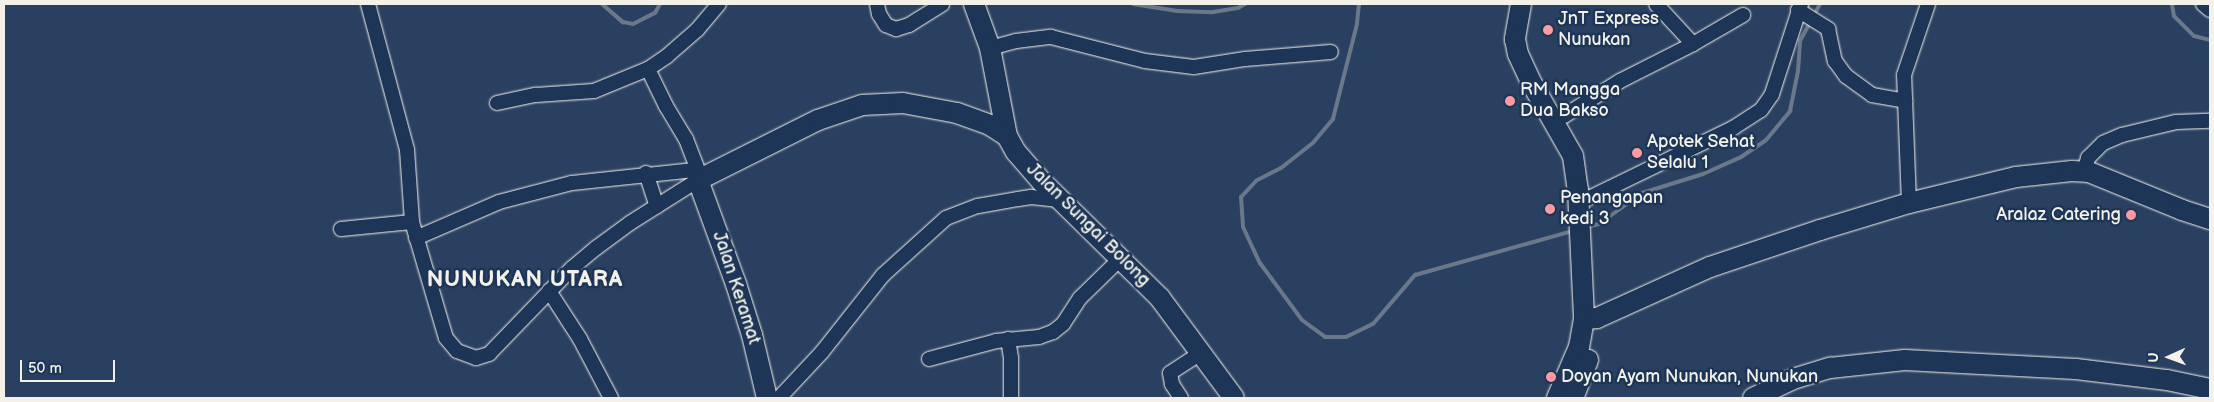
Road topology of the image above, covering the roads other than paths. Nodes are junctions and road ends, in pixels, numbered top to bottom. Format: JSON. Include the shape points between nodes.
{"nodes":[{"id":1,"x":368,"y":4,"type":"edge"},
{"id":2,"x":719,"y":4,"type":"edge"},
{"id":3,"x":877,"y":4,"type":"edge"},
{"id":4,"x":942,"y":4,"type":"edge"},
{"id":5,"x":974,"y":4,"type":"edge"},
{"id":6,"x":1520,"y":4,"type":"edge"},
{"id":7,"x":1531,"y":4,"type":"edge"},
{"id":8,"x":1656,"y":4,"type":"edge"},
{"id":9,"x":1928,"y":4,"type":"edge"},
{"id":10,"x":2202,"y":4,"type":"edge"},
{"id":11,"x":1800,"y":8,"type":"edge"},
{"id":12,"x":2210,"y":10,"type":"edge"},
{"id":13,"x":1744,"y":15,"type":"dead end"},
{"id":14,"x":1692,"y":44,"type":"junction"},
{"id":15,"x":990,"y":48,"type":"junction"},
{"id":16,"x":1331,"y":52,"type":"dead end"},
{"id":17,"x":648,"y":69,"type":"junction"},
{"id":18,"x":1905,"y":101,"type":"junction"},
{"id":19,"x":497,"y":103,"type":"dead end"},
{"id":20,"x":1564,"y":116,"type":"junction"},
{"id":21,"x":2210,"y":121,"type":"edge"},
{"id":22,"x":1006,"y":136,"type":"junction"},
{"id":23,"x":2084,"y":172,"type":"junction"},
{"id":24,"x":646,"y":173,"type":"junction"},
{"id":25,"x":701,"y":175,"type":"junction"},
{"id":26,"x":1060,"y":200,"type":"junction"},
{"id":27,"x":1909,"y":203,"type":"junction"},
{"id":28,"x":1586,"y":205,"type":"junction"},
{"id":29,"x":657,"y":206,"type":"junction"},
{"id":30,"x":2210,"y":219,"type":"edge"},
{"id":31,"x":412,"y":222,"type":"junction"},
{"id":32,"x":341,"y":229,"type":"dead end"},
{"id":33,"x":416,"y":238,"type":"junction"},
{"id":34,"x":1121,"y":258,"type":"junction"},
{"id":35,"x":550,"y":291,"type":"junction"},
{"id":36,"x":1590,"y":319,"type":"junction"},
{"id":37,"x":1008,"y":339,"type":"junction"},
{"id":38,"x":1202,"y":352,"type":"junction"},
{"id":39,"x":928,"y":359,"type":"dead end"},
{"id":40,"x":2210,"y":390,"type":"edge"},
{"id":41,"x":611,"y":398,"type":"edge"},
{"id":42,"x":767,"y":398,"type":"edge"},
{"id":43,"x":779,"y":398,"type":"edge"},
{"id":44,"x":1011,"y":398,"type":"edge"},
{"id":45,"x":1181,"y":398,"type":"edge"},
{"id":46,"x":1234,"y":398,"type":"edge"},
{"id":47,"x":1557,"y":398,"type":"edge"},
{"id":48,"x":1573,"y":398,"type":"edge"},
{"id":49,"x":1753,"y":398,"type":"edge"}],
"edges":[{"from":1,"to":31,"type":"street","via":[[407,150]]},
{"from":2,"to":17,"type":"street","via":[[697,30]]},
{"from":3,"to":4,"type":"street","via":[[886,25],[896,29],[909,25]]},
{"from":5,"to":15,"type":"street","name":"Jalan Sungai Bolong"},
{"from":6,"to":28,"type":"street","via":[[1515,39],[1518,54],[1573,156]]},
{"from":7,"to":20,"type":"street","via":[[1526,42]]},
{"from":8,"to":14,"type":"street"},
{"from":9,"to":18,"type":"street","via":[[1905,68]]},
{"from":10,"to":12,"type":"street"},
{"from":11,"to":18,"type":"street","via":[[1827,27],[1835,61],[1846,76],[1872,95]]},
{"from":11,"to":28,"type":"street","via":[[1772,94],[1761,110]]},
{"from":13,"to":14,"type":"street"},
{"from":14,"to":20,"type":"street","via":[[1620,81]]},
{"from":15,"to":16,"type":"street","via":[[1016,40],[1051,37],[1145,61],[1194,67]]},
{"from":15,"to":22,"type":"street","name":"Jalan Sungai Bolong"},
{"from":17,"to":19,"type":"street","via":[[594,90],[536,95]]},
{"from":17,"to":25,"type":"street","via":[[686,139]]},
{"from":18,"to":27,"type":"street"},
{"from":20,"to":28,"type":"street","via":[[1582,152]]},
{"from":21,"to":23,"type":"street","via":[[2176,122],[2122,135],[2103,143],[2088,158]]},
{"from":22,"to":25,"type":"street","via":[[990,125],[957,113],[903,103],[862,105],[818,120]]},
{"from":22,"to":26,"type":"street","name":"Jalan Sungai Bolong","via":[[1026,164]]},
{"from":23,"to":27,"type":"street","via":[[2016,177]]},
{"from":23,"to":30,"type":"street"},
{"from":24,"to":25,"type":"street"},
{"from":24,"to":29,"type":"street"},
{"from":24,"to":33,"type":"street","via":[[580,182],[520,196],[479,209]]},
{"from":25,"to":29,"type":"street"},
{"from":25,"to":42,"type":"street","name":"Jalan Keramat","via":[[752,335]]},
{"from":26,"to":34,"type":"street","name":"Jalan Sungai Bolong"},
{"from":26,"to":43,"type":"street","via":[[1018,199],[978,206],[946,218],[883,275],[822,352]]},
{"from":27,"to":36,"type":"street","via":[[1710,267]]},
{"from":28,"to":36,"type":"street"},
{"from":29,"to":35,"type":"street","via":[[596,248]]},
{"from":31,"to":32,"type":"street"},
{"from":31,"to":33,"type":"street"},
{"from":33,"to":35,"type":"street","via":[[446,338],[450,345],[465,354],[476,358],[489,354]]},
{"from":34,"to":37,"type":"street","via":[[1080,298],[1053,332],[1040,337]]},
{"from":34,"to":38,"type":"street","name":"Jalan Sungai Bolong","via":[[1160,298]]},
{"from":35,"to":41,"type":"street","via":[[580,338]]},
{"from":36,"to":47,"type":"street"},
{"from":36,"to":48,"type":"street","via":[[1592,349]]},
{"from":37,"to":39,"type":"street"},
{"from":37,"to":44,"type":"street"},
{"from":38,"to":45,"type":"street","via":[[1170,373],[1172,384]]},
{"from":38,"to":46,"type":"street","name":"Jalan Sungai Bolong"},
{"from":40,"to":49,"type":"street","via":[[2166,380],[2076,369],[1905,360],[1830,368],[1793,379]]}]}
